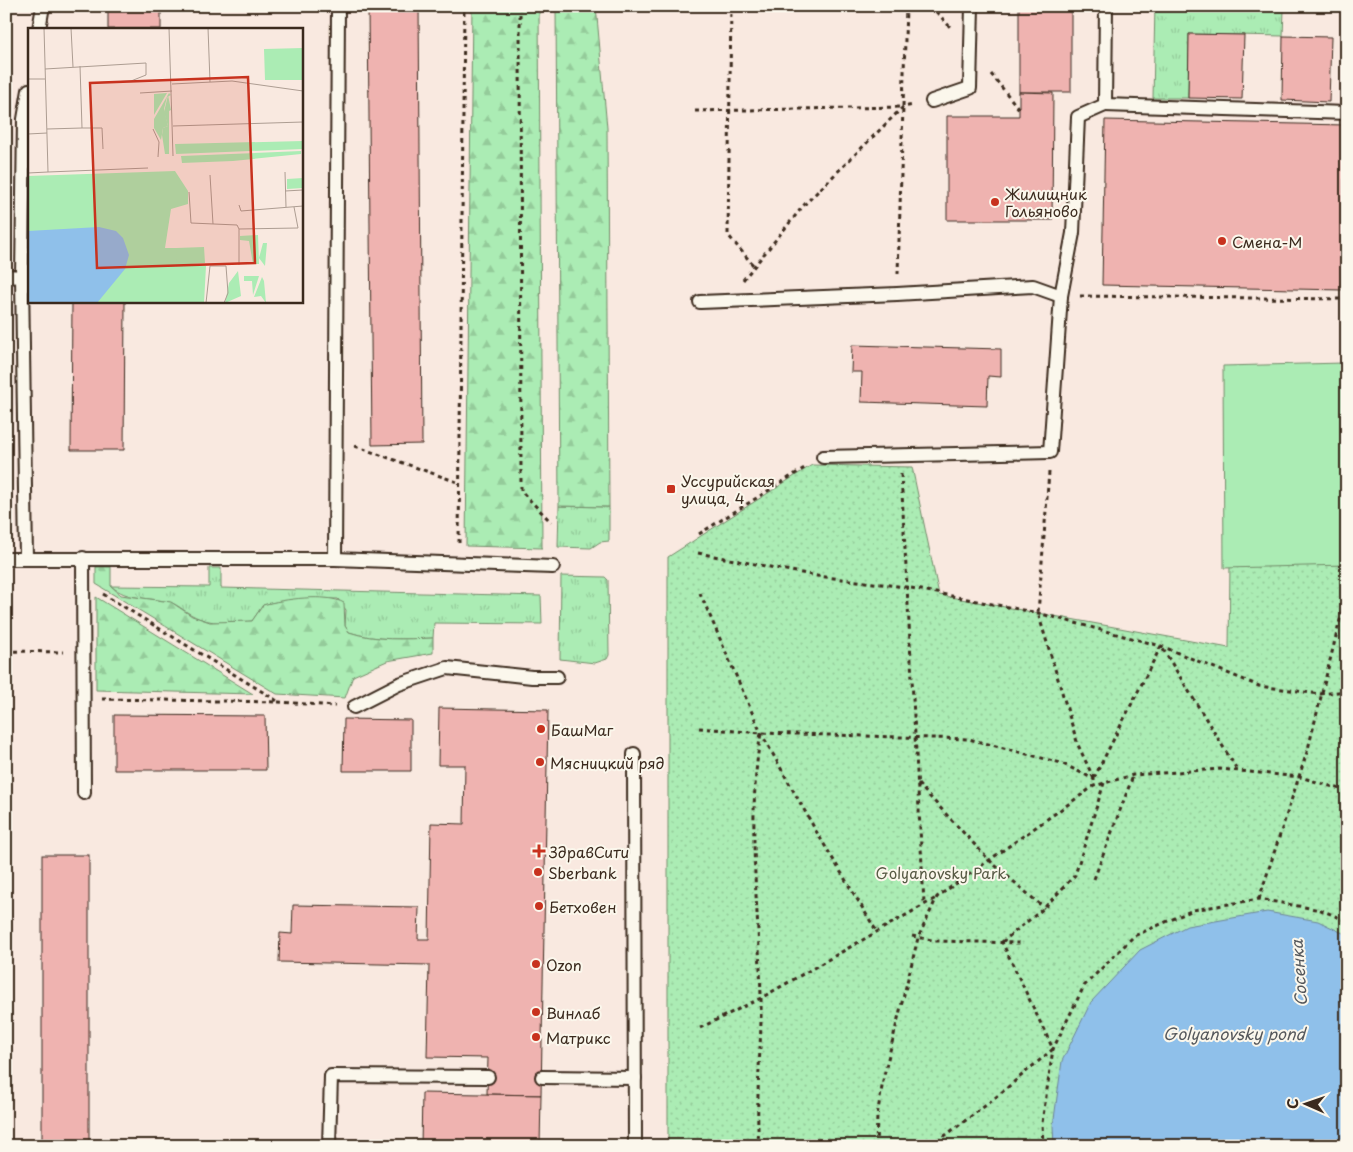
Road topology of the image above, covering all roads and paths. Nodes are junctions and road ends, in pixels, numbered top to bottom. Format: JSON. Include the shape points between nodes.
{"nodes":[{"id":1,"x":43,"y":6,"type":"edge"},
{"id":2,"x":338,"y":6,"type":"edge"},
{"id":3,"x":464,"y":6,"type":"edge"},
{"id":4,"x":520,"y":6,"type":"edge"},
{"id":5,"x":731,"y":6,"type":"edge"},
{"id":6,"x":906,"y":6,"type":"edge"},
{"id":7,"x":972,"y":6,"type":"edge"},
{"id":8,"x":1106,"y":6,"type":"edge"},
{"id":9,"x":39,"y":28,"type":"edge"},
{"id":10,"x":971,"y":49,"type":"junction"},
{"id":11,"x":28,"y":96,"type":"edge"},
{"id":12,"x":932,"y":101,"type":"joint"},
{"id":13,"x":1105,"y":105,"type":"junction"},
{"id":14,"x":903,"y":107,"type":"junction"},
{"id":15,"x":1019,"y":109,"type":"dead end"},
{"id":16,"x":730,"y":110,"type":"junction"},
{"id":17,"x":695,"y":111,"type":"dead end"},
{"id":18,"x":1347,"y":113,"type":"edge"},
{"id":19,"x":753,"y":265,"type":"junction"},
{"id":20,"x":6,"y":276,"type":"edge"},
{"id":21,"x":22,"y":277,"type":"junction"},
{"id":22,"x":897,"y":294,"type":"junction"},
{"id":23,"x":1061,"y":296,"type":"junction"},
{"id":24,"x":729,"y":301,"type":"junction"},
{"id":25,"x":700,"y":302,"type":"dead end"},
{"id":26,"x":1347,"y":303,"type":"edge"},
{"id":27,"x":336,"y":440,"type":"junction"},
{"id":28,"x":1050,"y":452,"type":"junction"},
{"id":29,"x":901,"y":456,"type":"junction"},
{"id":30,"x":823,"y":457,"type":"joint"},
{"id":31,"x":460,"y":483,"type":"junction"},
{"id":32,"x":551,"y":522,"type":"dead end"},
{"id":33,"x":699,"y":534,"type":"dead end"},
{"id":34,"x":698,"y":553,"type":"dead end"},
{"id":35,"x":83,"y":558,"type":"junction"},
{"id":36,"x":6,"y":559,"type":"edge"},
{"id":37,"x":26,"y":559,"type":"junction"},
{"id":38,"x":335,"y":559,"type":"junction"},
{"id":39,"x":459,"y":564,"type":"junction"},
{"id":40,"x":553,"y":567,"type":"dead end"},
{"id":41,"x":83,"y":581,"type":"junction"},
{"id":42,"x":906,"y":588,"type":"junction"},
{"id":43,"x":1347,"y":592,"type":"edge"},
{"id":44,"x":700,"y":593,"type":"dead end"},
{"id":45,"x":1038,"y":613,"type":"junction"},
{"id":46,"x":1161,"y":646,"type":"junction"},
{"id":47,"x":6,"y":651,"type":"edge"},
{"id":48,"x":83,"y":652,"type":"junction"},
{"id":49,"x":557,"y":677,"type":"dead end"},
{"id":50,"x":1347,"y":691,"type":"edge"},
{"id":51,"x":1320,"y":694,"type":"junction"},
{"id":52,"x":84,"y":699,"type":"junction"},
{"id":53,"x":279,"y":702,"type":"junction"},
{"id":54,"x":354,"y":707,"type":"joint"},
{"id":55,"x":699,"y":728,"type":"dead end"},
{"id":56,"x":760,"y":733,"type":"junction"},
{"id":57,"x":915,"y":738,"type":"junction"},
{"id":58,"x":634,"y":754,"type":"dead end"},
{"id":59,"x":1238,"y":771,"type":"junction"},
{"id":60,"x":1133,"y":775,"type":"junction"},
{"id":61,"x":1300,"y":777,"type":"junction"},
{"id":62,"x":1094,"y":779,"type":"junction"},
{"id":63,"x":1104,"y":783,"type":"junction"},
{"id":64,"x":917,"y":784,"type":"junction"},
{"id":65,"x":1094,"y":786,"type":"junction"},
{"id":66,"x":1347,"y":791,"type":"edge"},
{"id":67,"x":84,"y":793,"type":"dead end"},
{"id":68,"x":989,"y":860,"type":"junction"},
{"id":69,"x":1094,"y":879,"type":"dead end"},
{"id":70,"x":937,"y":897,"type":"junction"},
{"id":71,"x":1259,"y":900,"type":"junction"},
{"id":72,"x":924,"y":903,"type":"junction"},
{"id":73,"x":1044,"y":908,"type":"junction"},
{"id":74,"x":1347,"y":921,"type":"edge"},
{"id":75,"x":877,"y":932,"type":"junction"},
{"id":76,"x":912,"y":936,"type":"dead end"},
{"id":77,"x":918,"y":938,"type":"junction"},
{"id":78,"x":1002,"y":942,"type":"junction"},
{"id":79,"x":1020,"y":943,"type":"dead end"},
{"id":80,"x":761,"y":998,"type":"junction"},
{"id":81,"x":700,"y":1028,"type":"dead end"},
{"id":82,"x":1053,"y":1049,"type":"junction"},
{"id":83,"x":488,"y":1077,"type":"dead end"},
{"id":84,"x":542,"y":1077,"type":"dead end"},
{"id":85,"x":635,"y":1078,"type":"junction"},
{"id":86,"x":328,"y":1146,"type":"edge"},
{"id":87,"x":635,"y":1146,"type":"edge"},
{"id":88,"x":759,"y":1146,"type":"edge"},
{"id":89,"x":876,"y":1146,"type":"edge"},
{"id":90,"x":932,"y":1146,"type":"edge"},
{"id":91,"x":1043,"y":1146,"type":"edge"}],
"edges":[{"from":1,"to":9,"type":"lane"},
{"from":2,"to":27,"type":"lane"},
{"from":3,"to":31,"type":"path"},
{"from":4,"to":32,"type":"path","via":[[521,492]]},
{"from":5,"to":16,"type":"path"},
{"from":6,"to":14,"type":"path"},
{"from":7,"to":10,"type":"lane"},
{"from":8,"to":13,"type":"lane"},
{"from":10,"to":12,"type":"lane","via":[[970,88]]},
{"from":10,"to":15,"type":"path"},
{"from":11,"to":21,"type":"lane","via":[[24,119]]},
{"from":12,"to":14,"type":"path"},
{"from":13,"to":18,"type":"lane"},
{"from":13,"to":23,"type":"lane","via":[[1078,117],[1073,233]]},
{"from":14,"to":16,"type":"path"},
{"from":14,"to":19,"type":"path","via":[[804,205]]},
{"from":14,"to":22,"type":"path"},
{"from":16,"to":17,"type":"path"},
{"from":16,"to":19,"type":"path","via":[[728,235]]},
{"from":19,"to":24,"type":"path"},
{"from":20,"to":21,"type":"lane"},
{"from":21,"to":37,"type":"lane"},
{"from":22,"to":23,"type":"lane","via":[[1033,286]]},
{"from":22,"to":24,"type":"lane"},
{"from":23,"to":26,"type":"path","via":[[1343,299]]},
{"from":23,"to":28,"type":"lane"},
{"from":24,"to":25,"type":"lane"},
{"from":27,"to":31,"type":"path"},
{"from":27,"to":38,"type":"lane"},
{"from":28,"to":29,"type":"lane"},
{"from":28,"to":45,"type":"path"},
{"from":29,"to":30,"type":"lane"},
{"from":29,"to":42,"type":"path"},
{"from":30,"to":33,"type":"path"},
{"from":31,"to":39,"type":"path"},
{"from":34,"to":42,"type":"path","via":[[816,576]]},
{"from":35,"to":37,"type":"lane"},
{"from":35,"to":38,"type":"lane"},
{"from":35,"to":41,"type":"lane"},
{"from":36,"to":37,"type":"lane"},
{"from":38,"to":39,"type":"lane"},
{"from":39,"to":40,"type":"lane"},
{"from":41,"to":48,"type":"lane"},
{"from":41,"to":53,"type":"path"},
{"from":42,"to":45,"type":"path"},
{"from":42,"to":57,"type":"path"},
{"from":43,"to":51,"type":"path"},
{"from":44,"to":56,"type":"path"},
{"from":45,"to":46,"type":"path"},
{"from":45,"to":62,"type":"path","via":[[1078,745]]},
{"from":46,"to":51,"type":"path","via":[[1259,686]]},
{"from":46,"to":59,"type":"path"},
{"from":46,"to":62,"type":"path"},
{"from":47,"to":48,"type":"path"},
{"from":48,"to":52,"type":"lane"},
{"from":49,"to":54,"type":"lane","via":[[447,668],[399,684]]},
{"from":50,"to":51,"type":"path"},
{"from":51,"to":61,"type":"path"},
{"from":52,"to":53,"type":"path"},
{"from":52,"to":67,"type":"lane"},
{"from":53,"to":54,"type":"path"},
{"from":55,"to":56,"type":"path"},
{"from":56,"to":57,"type":"path"},
{"from":56,"to":75,"type":"path"},
{"from":56,"to":80,"type":"path","via":[[754,771],[752,825]]},
{"from":57,"to":62,"type":"path","via":[[969,739],[1061,763]]},
{"from":57,"to":64,"type":"path"},
{"from":58,"to":85,"type":"lane"},
{"from":59,"to":60,"type":"path","via":[[1220,769]]},
{"from":59,"to":61,"type":"path"},
{"from":60,"to":63,"type":"path"},
{"from":60,"to":69,"type":"path"},
{"from":61,"to":66,"type":"path"},
{"from":61,"to":71,"type":"path"},
{"from":62,"to":65,"type":"path"},
{"from":63,"to":65,"type":"path"},
{"from":63,"to":73,"type":"path","via":[[1075,875]]},
{"from":64,"to":68,"type":"path"},
{"from":64,"to":72,"type":"path"},
{"from":65,"to":68,"type":"path"},
{"from":68,"to":70,"type":"path"},
{"from":68,"to":73,"type":"path"},
{"from":70,"to":72,"type":"path"},
{"from":70,"to":77,"type":"path"},
{"from":71,"to":74,"type":"path","via":[[1321,910]]},
{"from":71,"to":82,"type":"path","via":[[1193,910],[1134,936],[1084,986]]},
{"from":72,"to":75,"type":"path"},
{"from":73,"to":78,"type":"path"},
{"from":75,"to":80,"type":"path"},
{"from":76,"to":77,"type":"path"},
{"from":77,"to":78,"type":"path"},
{"from":77,"to":89,"type":"path","via":[[884,1075]]},
{"from":78,"to":79,"type":"path"},
{"from":78,"to":82,"type":"path"},
{"from":80,"to":81,"type":"path"},
{"from":80,"to":88,"type":"path"},
{"from":82,"to":90,"type":"path","via":[[990,1103]]},
{"from":82,"to":91,"type":"path","via":[[1042,1123]]},
{"from":83,"to":86,"type":"lane","via":[[330,1076]]},
{"from":84,"to":85,"type":"lane"},
{"from":85,"to":87,"type":"lane"}]}
